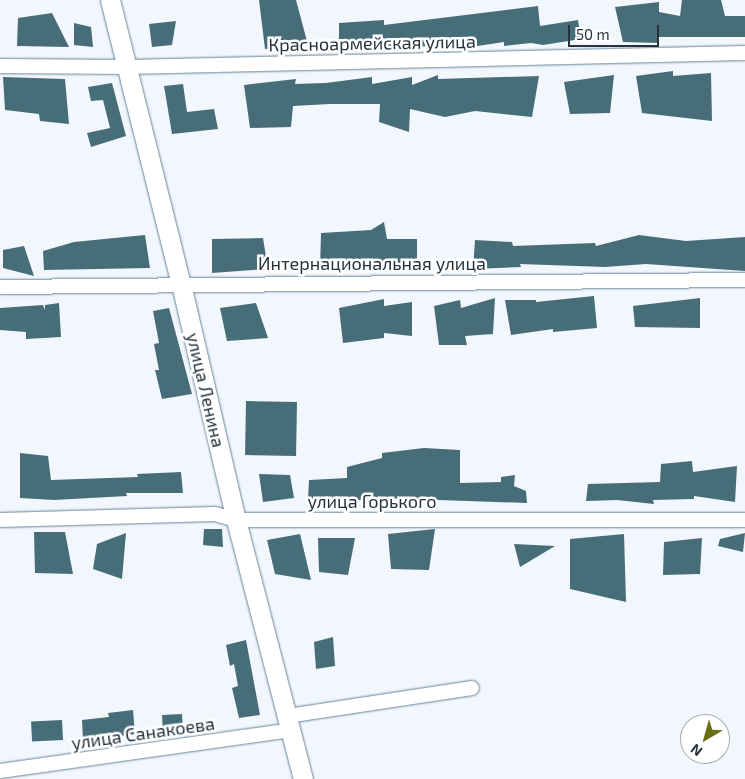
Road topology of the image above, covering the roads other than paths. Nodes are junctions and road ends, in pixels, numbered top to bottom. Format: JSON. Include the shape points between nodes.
{"nodes":[{"id":1,"x":110,"y":0,"type":"edge"},
{"id":2,"x":745,"y":53,"type":"edge"},
{"id":3,"x":0,"y":66,"type":"edge"},
{"id":4,"x":128,"y":67,"type":"junction"},
{"id":5,"x":745,"y":280,"type":"edge"},
{"id":6,"x":182,"y":284,"type":"junction"},
{"id":7,"x":0,"y":287,"type":"edge"},
{"id":8,"x":0,"y":520,"type":"edge"},
{"id":9,"x":236,"y":520,"type":"junction"},
{"id":10,"x":745,"y":520,"type":"edge"},
{"id":11,"x":472,"y":688,"type":"dead end"},
{"id":12,"x":289,"y":723,"type":"junction"},
{"id":13,"x":0,"y":771,"type":"edge"},
{"id":14,"x":303,"y":779,"type":"edge"}],
"edges":[{"from":1,"to":4,"type":"street","name":"улица Ленина"},
{"from":2,"to":4,"type":"street","name":"Красноармейская улица"},
{"from":3,"to":4,"type":"street","name":"Красноармейская улица"},
{"from":4,"to":6,"type":"street","name":"улица Ленина"},
{"from":5,"to":6,"type":"street","name":"Интернациональная улица"},
{"from":6,"to":7,"type":"street","name":"Интернациональная улица"},
{"from":6,"to":9,"type":"street","name":"улица Ленина"},
{"from":8,"to":9,"type":"street","name":"улица Горького","via":[[214,514]]},
{"from":9,"to":10,"type":"street","name":"улица Горького"},
{"from":9,"to":12,"type":"street","name":"улица Ленина"},
{"from":11,"to":12,"type":"street","name":"улица Санакоева"},
{"from":12,"to":13,"type":"street","name":"улица Санакоева"},
{"from":12,"to":14,"type":"street","name":"улица Ленина"}]}
